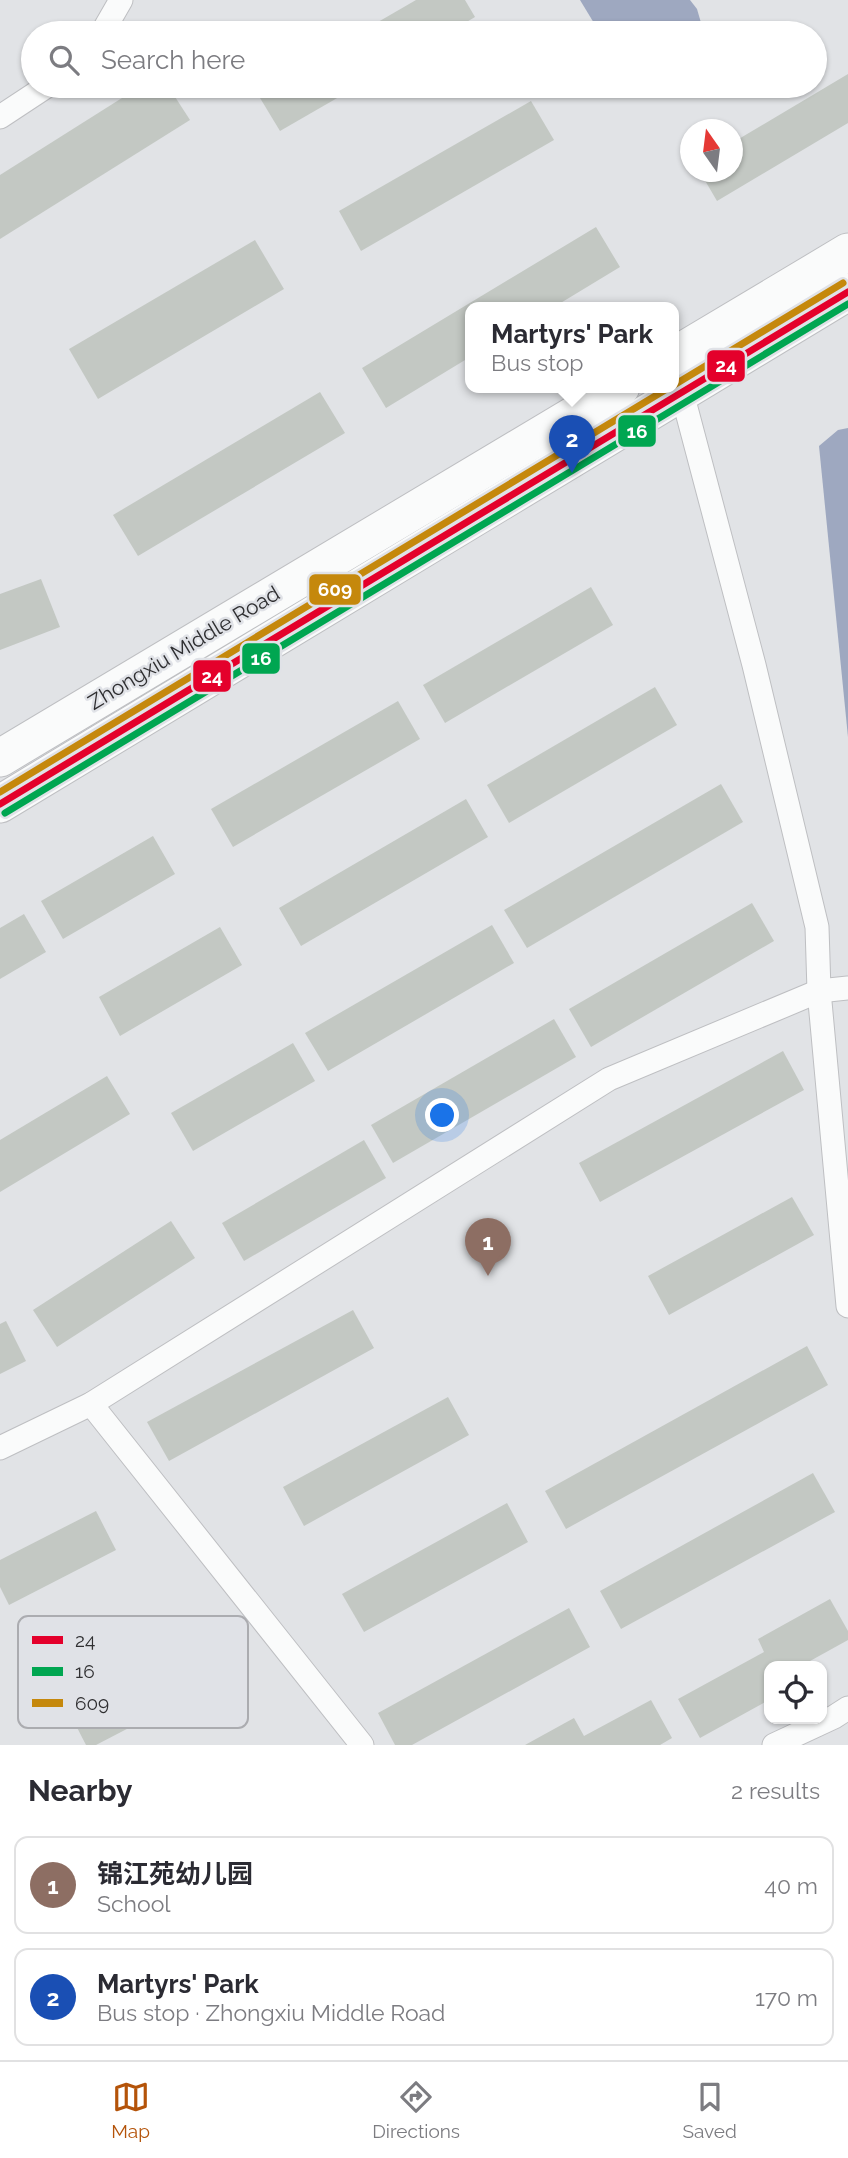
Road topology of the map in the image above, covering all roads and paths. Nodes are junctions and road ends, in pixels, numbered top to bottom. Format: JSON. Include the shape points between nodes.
{"nodes":[{"id":1,"x":121,"y":0,"type":"edge"},
{"id":2,"x":109,"y":21,"type":"edge"},
{"id":3,"x":29,"y":98,"type":"edge"},
{"id":4,"x":0,"y":117,"type":"edge"},
{"id":5,"x":848,"y":252,"type":"edge"},
{"id":6,"x":848,"y":292,"type":"edge"},
{"id":7,"x":679,"y":353,"type":"edge"},
{"id":8,"x":611,"y":393,"type":"edge"},
{"id":9,"x":682,"y":393,"type":"junction"},
{"id":10,"x":0,"y":758,"type":"edge"},
{"id":11,"x":0,"y":804,"type":"edge"},
{"id":12,"x":848,"y":988,"type":"edge"},
{"id":13,"x":819,"y":992,"type":"junction"},
{"id":14,"x":848,"y":1306,"type":"edge"},
{"id":15,"x":91,"y":1404,"type":"junction"},
{"id":16,"x":0,"y":1448,"type":"edge"},
{"id":17,"x":848,"y":1707,"type":"edge"},
{"id":18,"x":362,"y":1745,"type":"edge"},
{"id":19,"x":774,"y":1745,"type":"edge"}],
"edges":[{"from":1,"to":2,"type":"street"},
{"from":3,"to":4,"type":"street"},
{"from":5,"to":7,"type":"main road"},
{"from":6,"to":9,"type":"main road","name":"Zhongxiu Middle Road"},
{"from":8,"to":10,"type":"main road","name":"Zhongxiu Middle Road"},
{"from":9,"to":11,"type":"main road","name":"Zhongxiu Middle Road"},
{"from":9,"to":13,"type":"street","via":[[817,927]]},
{"from":12,"to":13,"type":"street"},
{"from":13,"to":14,"type":"street"},
{"from":13,"to":15,"type":"street","via":[[609,1079]]},
{"from":15,"to":16,"type":"street"},
{"from":15,"to":18,"type":"street"},
{"from":17,"to":19,"type":"street"}]}
